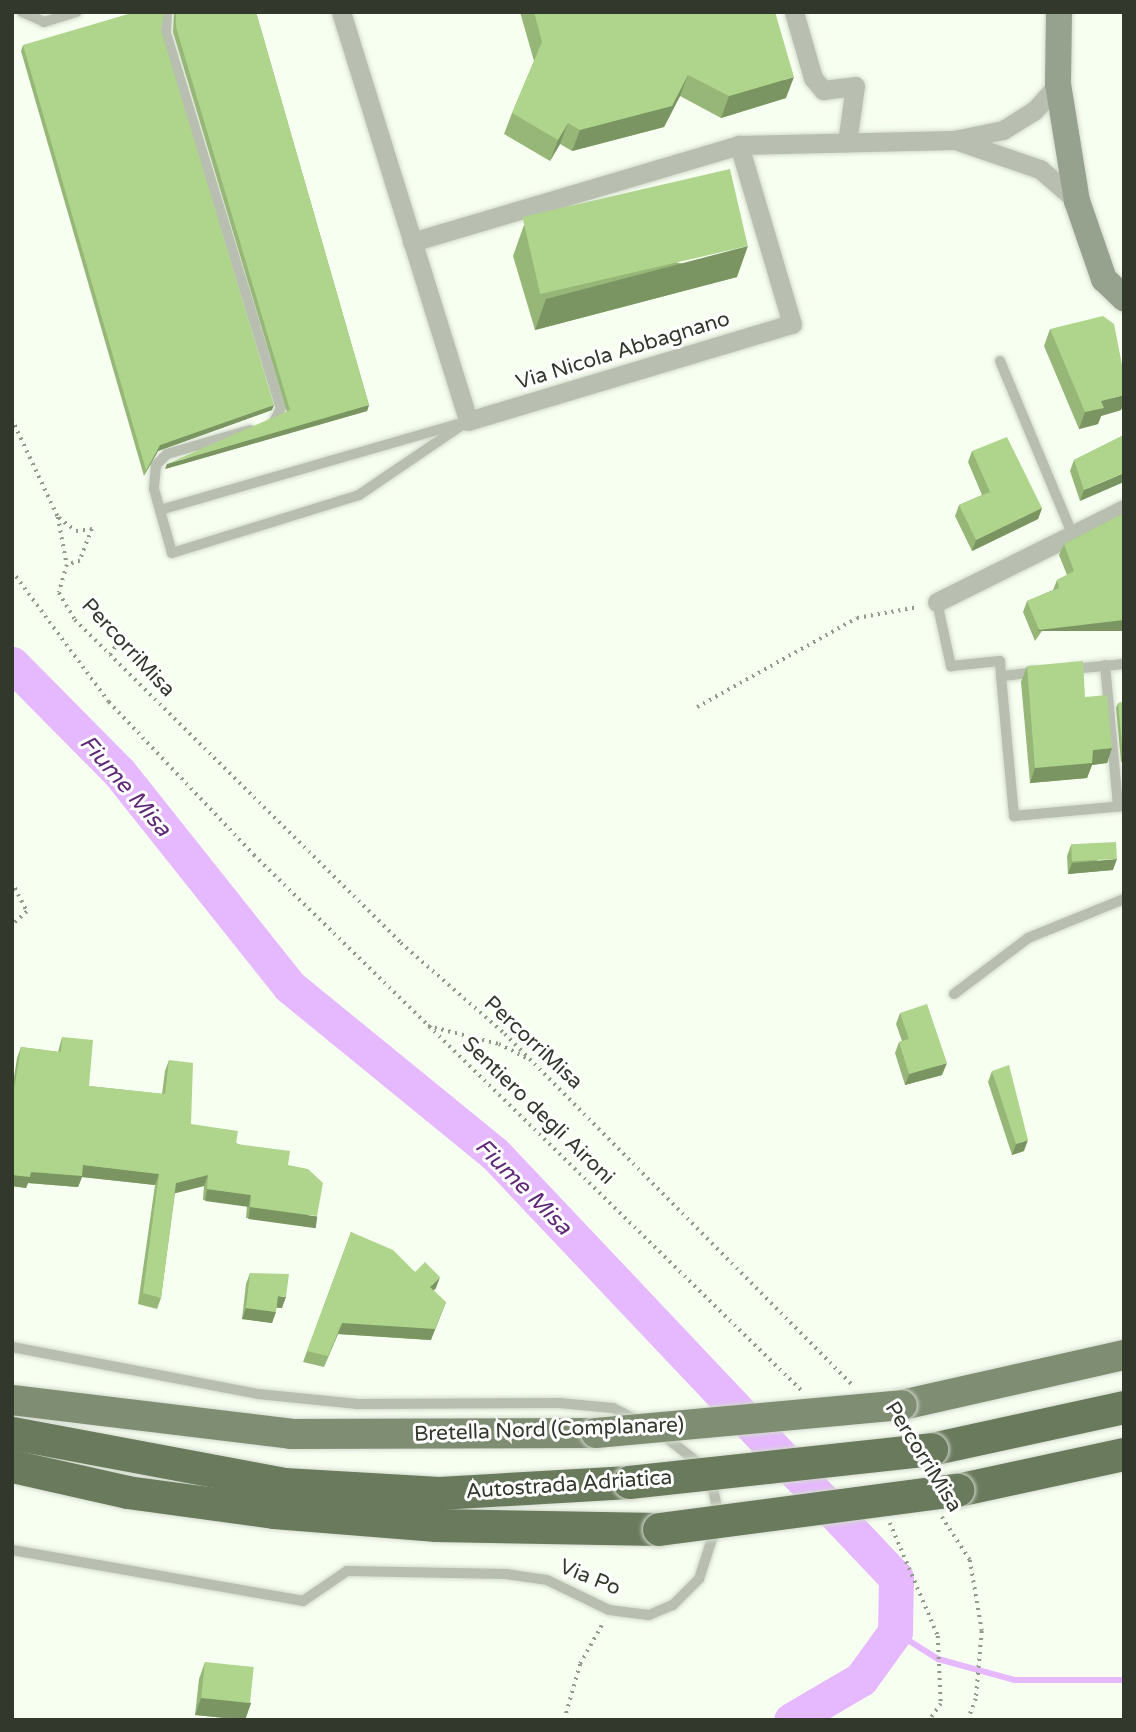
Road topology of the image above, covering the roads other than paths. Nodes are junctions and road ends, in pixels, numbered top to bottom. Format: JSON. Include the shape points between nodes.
{"nodes":[{"id":1,"x":22,"y":12,"type":"edge"},
{"id":2,"x":77,"y":12,"type":"edge"},
{"id":3,"x":167,"y":12,"type":"edge"},
{"id":4,"x":341,"y":12,"type":"edge"},
{"id":5,"x":794,"y":12,"type":"edge"},
{"id":6,"x":1059,"y":12,"type":"edge"},
{"id":7,"x":1058,"y":84,"type":"junction"},
{"id":8,"x":954,"y":140,"type":"junction"},
{"id":9,"x":847,"y":142,"type":"junction"},
{"id":10,"x":739,"y":145,"type":"junction"},
{"id":11,"x":1076,"y":201,"type":"junction"},
{"id":12,"x":412,"y":242,"type":"junction"},
{"id":13,"x":1121,"y":301,"type":"edge"},
{"id":14,"x":1000,"y":362,"type":"dead end"},
{"id":15,"x":468,"y":421,"type":"junction"},
{"id":16,"x":1124,"y":509,"type":"edge"},
{"id":17,"x":160,"y":510,"type":"junction"},
{"id":18,"x":1071,"y":531,"type":"junction"},
{"id":19,"x":937,"y":601,"type":"joint"},
{"id":20,"x":1124,"y":664,"type":"edge"},
{"id":21,"x":1105,"y":665,"type":"junction"},
{"id":22,"x":1001,"y":676,"type":"junction"},
{"id":23,"x":1121,"y":806,"type":"edge"},
{"id":24,"x":1124,"y":900,"type":"edge"},
{"id":25,"x":954,"y":994,"type":"dead end"},
{"id":26,"x":12,"y":1347,"type":"edge"},
{"id":27,"x":1124,"y":1355,"type":"edge"},
{"id":28,"x":12,"y":1400,"type":"edge"},
{"id":29,"x":1124,"y":1407,"type":"edge"},
{"id":30,"x":12,"y":1433,"type":"edge"},
{"id":31,"x":1124,"y":1454,"type":"edge"},
{"id":32,"x":12,"y":1466,"type":"edge"},
{"id":33,"x":12,"y":1550,"type":"edge"}],
"edges":[{"from":1,"to":2,"type":"lane","via":[[44,22]]},
{"from":3,"to":17,"type":"lane","via":[[166,33],[281,415],[160,458],[154,472]]},
{"from":4,"to":12,"type":"street"},
{"from":5,"to":9,"type":"street","via":[[813,78],[823,90],[855,86]]},
{"from":6,"to":7,"type":"main road"},
{"from":7,"to":8,"type":"street","via":[[1034,111],[1003,130]]},
{"from":7,"to":11,"type":"main road"},
{"from":8,"to":9,"type":"street"},
{"from":8,"to":11,"type":"street","via":[[1040,169]]},
{"from":9,"to":10,"type":"street"},
{"from":10,"to":12,"type":"street"},
{"from":10,"to":15,"type":"street","name":"Via Nicola Abbagnano","via":[[792,324]]},
{"from":11,"to":13,"type":"main road","via":[[1094,258]]},
{"from":12,"to":15,"type":"street"},
{"from":14,"to":18,"type":"lane"},
{"from":15,"to":17,"type":"lane"},
{"from":15,"to":17,"type":"lane","via":[[359,495],[172,553]]},
{"from":16,"to":18,"type":"street"},
{"from":18,"to":19,"type":"street"},
{"from":19,"to":22,"type":"lane","via":[[951,666],[1000,661]]},
{"from":20,"to":21,"type":"lane"},
{"from":21,"to":22,"type":"lane"},
{"from":21,"to":23,"type":"lane"},
{"from":22,"to":23,"type":"lane","via":[[1014,816]]},
{"from":24,"to":25,"type":"lane","via":[[1028,938]]},
{"from":26,"to":33,"type":"lane","name":"Via Po","via":[[258,1394],[346,1403],[613,1408],[659,1431],[699,1462],[715,1484],[719,1517],[699,1579],[673,1605],[649,1615],[610,1610],[547,1580],[506,1574],[347,1571],[303,1601]]},
{"from":27,"to":28,"type":"main road","name":"Bretella Nord (Complanare)","bridge":true,"via":[[902,1405],[596,1433],[291,1434]]},
{"from":29,"to":30,"type":"highway","name":"Autostrada Adriatica","bridge":true,"via":[[931,1449],[629,1482],[439,1493],[284,1485]]},
{"from":31,"to":32,"type":"highway","name":"Autostrada Adriatica","bridge":true,"via":[[946,1497],[659,1528],[436,1525],[274,1512],[127,1492]]}]}
